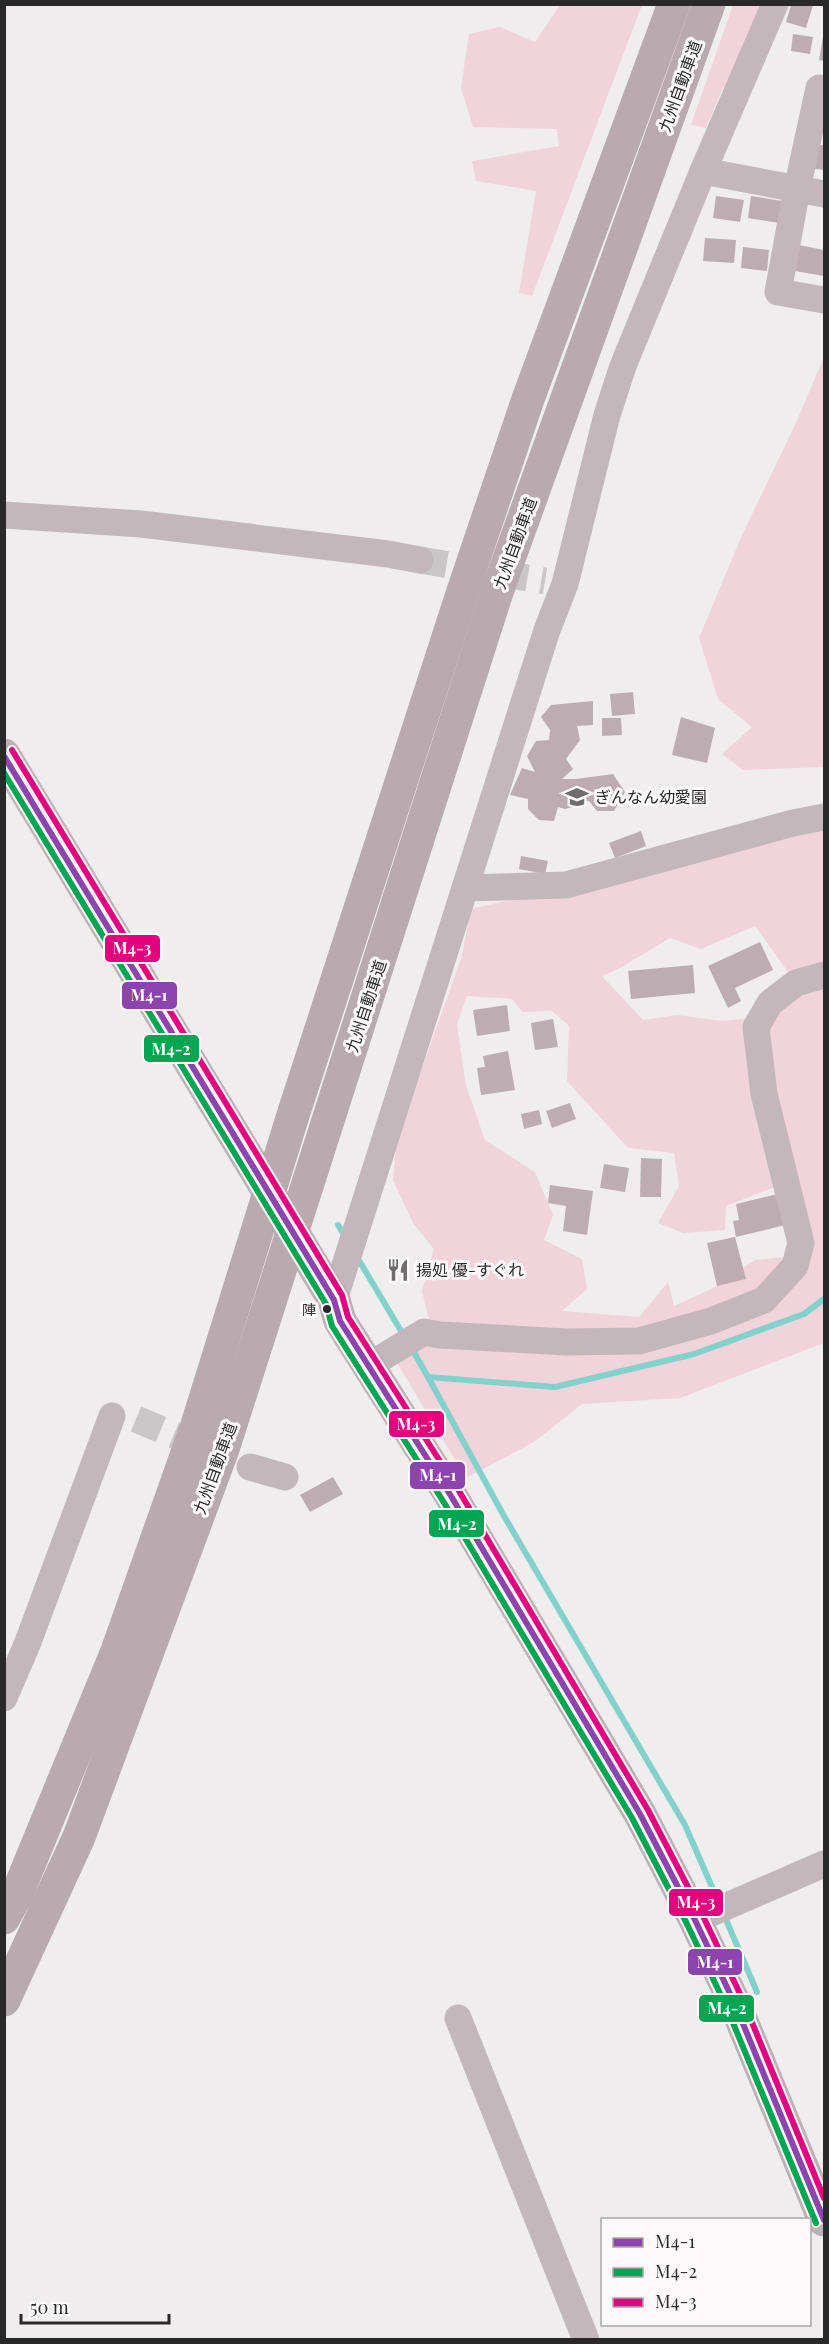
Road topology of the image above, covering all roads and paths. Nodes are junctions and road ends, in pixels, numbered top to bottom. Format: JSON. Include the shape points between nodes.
{"nodes":[{"id":1,"x":674,"y":4,"type":"edge"},
{"id":2,"x":709,"y":4,"type":"edge"},
{"id":3,"x":775,"y":4,"type":"edge"},
{"id":4,"x":825,"y":89,"type":"edge"},
{"id":5,"x":703,"y":171,"type":"junction"},
{"id":6,"x":797,"y":189,"type":"junction"},
{"id":7,"x":825,"y":194,"type":"edge"},
{"id":8,"x":825,"y":300,"type":"edge"},
{"id":9,"x":4,"y":515,"type":"edge"},
{"id":10,"x":420,"y":560,"type":"tunnel mouth"},
{"id":11,"x":4,"y":755,"type":"edge"},
{"id":12,"x":825,"y":817,"type":"edge"},
{"id":13,"x":465,"y":888,"type":"junction"},
{"id":14,"x":825,"y":975,"type":"edge"},
{"id":15,"x":334,"y":1300,"type":"junction"},
{"id":16,"x":378,"y":1360,"type":"junction"},
{"id":17,"x":112,"y":1416,"type":"dead end"},
{"id":18,"x":250,"y":1467,"type":"dead end"},
{"id":19,"x":285,"y":1477,"type":"dead end"},
{"id":20,"x":4,"y":1698,"type":"edge"},
{"id":21,"x":825,"y":1864,"type":"edge"},
{"id":22,"x":713,"y":1912,"type":"junction"},
{"id":23,"x":4,"y":1918,"type":"edge"},
{"id":24,"x":4,"y":2000,"type":"edge"},
{"id":25,"x":458,"y":2018,"type":"dead end"},
{"id":26,"x":825,"y":2220,"type":"edge"},
{"id":27,"x":586,"y":2340,"type":"edge"}],
"edges":[{"from":1,"to":23,"type":"highway","name":"九州自動車道","via":[[459,602],[196,1425],[117,1651]]},
{"from":2,"to":24,"type":"highway","name":"九州自動車道","via":[[496,595],[223,1449],[79,1836]]},
{"from":3,"to":5,"type":"street"},
{"from":4,"to":6,"type":"street","via":[[819,88]]},
{"from":5,"to":6,"type":"street"},
{"from":5,"to":13,"type":"street","via":[[622,366],[555,583],[547,630]]},
{"from":6,"to":7,"type":"street"},
{"from":6,"to":8,"type":"street","via":[[778,292]]},
{"from":9,"to":10,"type":"street","via":[[141,524]]},
{"from":11,"to":15,"type":"main road"},
{"from":12,"to":13,"type":"street","via":[[566,885]]},
{"from":13,"to":15,"type":"street"},
{"from":14,"to":16,"type":"street","via":[[796,983],[770,1003],[756,1027],[764,1094],[801,1243],[795,1266],[764,1300],[711,1321],[639,1341],[566,1342],[424,1332]]},
{"from":15,"to":16,"type":"main road","via":[[340,1321]]},
{"from":16,"to":22,"type":"main road","via":[[452,1496],[640,1815]]},
{"from":17,"to":20,"type":"street"},
{"from":18,"to":19,"type":"street"},
{"from":21,"to":22,"type":"street"},
{"from":22,"to":26,"type":"main road","via":[[734,2002]]},
{"from":25,"to":27,"type":"street"}]}
